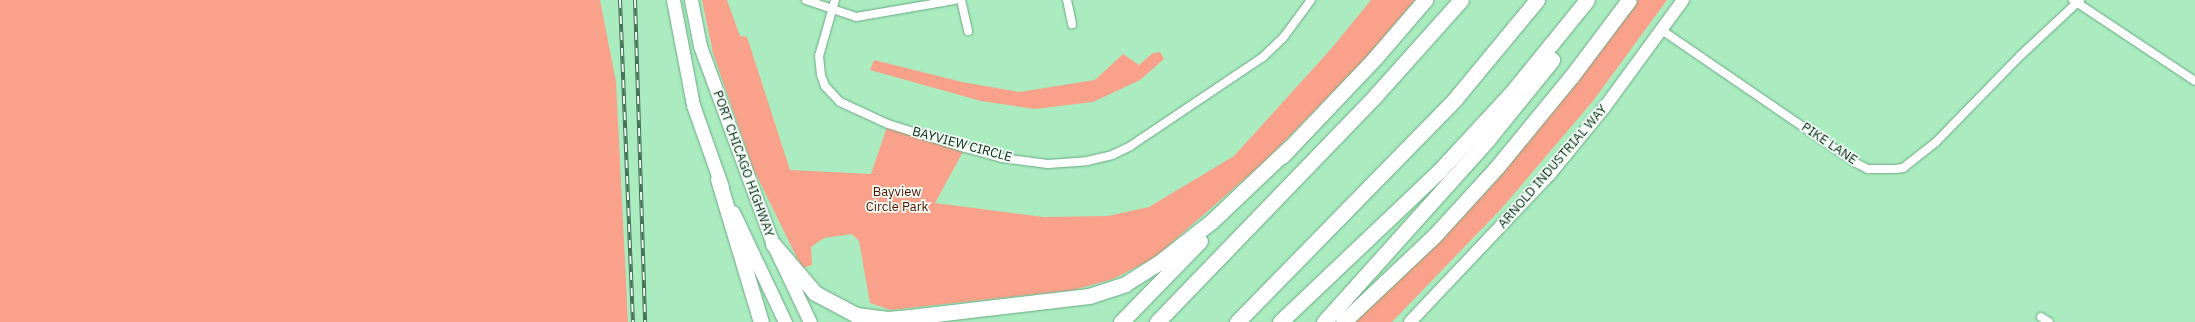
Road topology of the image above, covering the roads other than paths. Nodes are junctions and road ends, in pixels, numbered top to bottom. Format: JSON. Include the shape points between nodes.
{"nodes":[{"id":1,"x":673,"y":0,"type":"edge"},
{"id":2,"x":691,"y":0,"type":"edge"},
{"id":3,"x":806,"y":0,"type":"edge"},
{"id":4,"x":835,"y":0,"type":"edge"},
{"id":5,"x":955,"y":0,"type":"edge"},
{"id":6,"x":961,"y":0,"type":"edge"},
{"id":7,"x":1067,"y":0,"type":"edge"},
{"id":8,"x":1311,"y":0,"type":"edge"},
{"id":9,"x":1425,"y":0,"type":"edge"},
{"id":10,"x":1461,"y":0,"type":"edge"},
{"id":11,"x":1537,"y":0,"type":"edge"},
{"id":12,"x":1587,"y":0,"type":"edge"},
{"id":13,"x":1594,"y":0,"type":"edge"},
{"id":14,"x":1629,"y":0,"type":"edge"},
{"id":15,"x":1684,"y":0,"type":"edge"},
{"id":16,"x":2076,"y":1,"type":"edge"},
{"id":17,"x":832,"y":9,"type":"junction"},
{"id":18,"x":1072,"y":24,"type":"dead end"},
{"id":19,"x":1663,"y":30,"type":"junction"},
{"id":20,"x":968,"y":31,"type":"dead end"},
{"id":21,"x":2195,"y":81,"type":"edge"},
{"id":22,"x":1289,"y":148,"type":"junction"},
{"id":23,"x":718,"y":178,"type":"junction"},
{"id":24,"x":773,"y":244,"type":"junction"},
{"id":25,"x":2041,"y":317,"type":"dead end"},
{"id":26,"x":761,"y":322,"type":"edge"},
{"id":27,"x":785,"y":322,"type":"edge"},
{"id":28,"x":810,"y":322,"type":"edge"},
{"id":29,"x":1121,"y":322,"type":"edge"},
{"id":30,"x":1157,"y":322,"type":"edge"},
{"id":31,"x":1237,"y":322,"type":"edge"},
{"id":32,"x":1280,"y":322,"type":"edge"},
{"id":33,"x":1324,"y":322,"type":"edge"},
{"id":34,"x":1343,"y":322,"type":"edge"},
{"id":35,"x":1410,"y":322,"type":"edge"},
{"id":36,"x":2049,"y":322,"type":"edge"}],
"edges":[{"from":1,"to":23,"type":"main road","name":"PORT CHICAGO HIGHWAY","via":[[693,105]]},
{"from":2,"to":24,"type":"main road","name":"PORT CHICAGO HIGHWAY","via":[[700,46]]},
{"from":3,"to":17,"type":"street"},
{"from":4,"to":17,"type":"street","name":"BAYVIEW CIRCLE"},
{"from":5,"to":17,"type":"street","via":[[856,17]]},
{"from":6,"to":20,"type":"street"},
{"from":7,"to":18,"type":"street"},
{"from":8,"to":17,"type":"street","name":"BAYVIEW CIRCLE","via":[[1283,38],[1263,57],[1129,147],[1087,162],[1048,164],[1002,158],[965,148],[888,124],[840,102],[825,86],[819,56]]},
{"from":9,"to":22,"type":"highway","via":[[1375,58]]},
{"from":10,"to":30,"type":"highway","via":[[1376,96]]},
{"from":11,"to":31,"type":"highway","via":[[1494,54],[1425,131]]},
{"from":12,"to":32,"type":"highway","via":[[1513,91],[1439,171]]},
{"from":13,"to":33,"type":"highway","via":[[1580,23],[1497,128]]},
{"from":14,"to":34,"type":"highway","via":[[1571,77],[1497,167],[1435,235]]},
{"from":15,"to":19,"type":"street","name":"ARNOLD INDUSTRIAL WAY"},
{"from":16,"to":19,"type":"street","name":"PIKE LANE","via":[[1936,142],[1903,168],[1895,169],[1868,169],[1854,162]]},
{"from":16,"to":21,"type":"street"},
{"from":19,"to":35,"type":"street","name":"ARNOLD INDUSTRIAL WAY","via":[[1550,174]]},
{"from":22,"to":24,"type":"highway","via":[[1212,221],[1160,262],[1124,284],[1089,296],[910,317],[864,316],[841,309],[815,293]]},
{"from":22,"to":29,"type":"highway"},
{"from":23,"to":26,"type":"highway"},
{"from":23,"to":27,"type":"main road","name":"PORT CHICAGO HIGHWAY"},
{"from":24,"to":28,"type":"main road","name":"PORT CHICAGO HIGHWAY"},
{"from":25,"to":36,"type":"street"}]}
